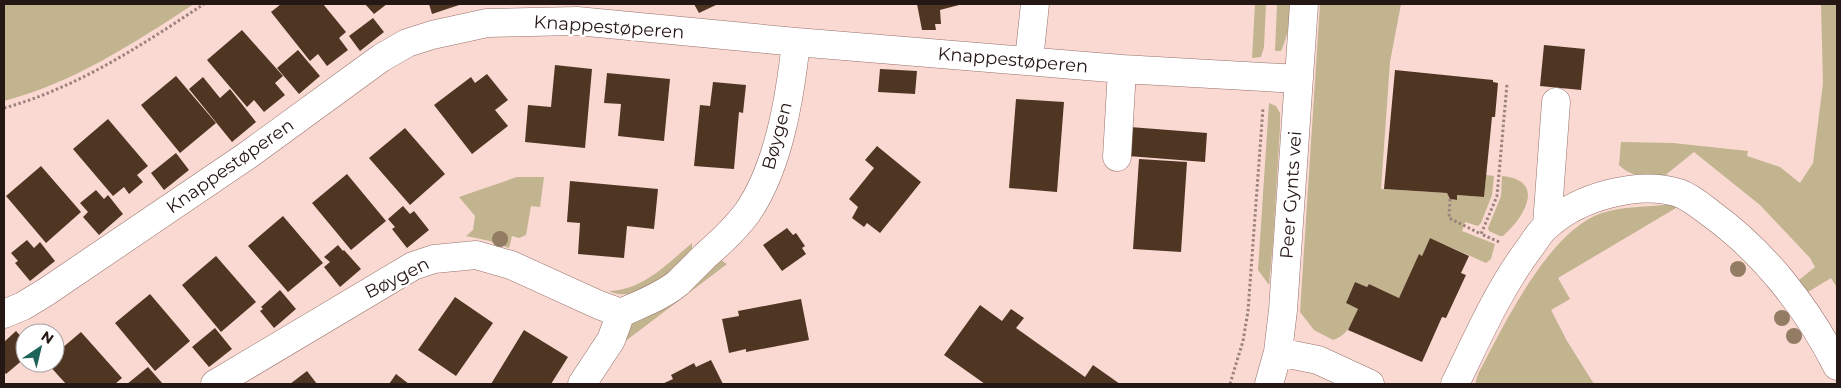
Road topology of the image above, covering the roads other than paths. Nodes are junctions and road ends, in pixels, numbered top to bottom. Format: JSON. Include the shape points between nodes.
{"nodes":[{"id":1,"x":1036,"y":4,"type":"edge"},
{"id":2,"x":1304,"y":4,"type":"edge"},
{"id":3,"x":497,"y":13,"type":"edge"},
{"id":4,"x":796,"y":42,"type":"junction"},
{"id":5,"x":1029,"y":60,"type":"junction"},
{"id":6,"x":1122,"y":69,"type":"junction"},
{"id":7,"x":1298,"y":79,"type":"junction"},
{"id":8,"x":1556,"y":102,"type":"dead end"},
{"id":9,"x":1117,"y":158,"type":"dead end"},
{"id":10,"x":1547,"y":225,"type":"junction"},
{"id":11,"x":621,"y":313,"type":"junction"},
{"id":12,"x":4,"y":314,"type":"edge"},
{"id":13,"x":1278,"y":352,"type":"junction"},
{"id":14,"x":1837,"y":366,"type":"edge"},
{"id":15,"x":215,"y":384,"type":"edge"},
{"id":16,"x":582,"y":384,"type":"edge"},
{"id":17,"x":1268,"y":384,"type":"edge"},
{"id":18,"x":1370,"y":384,"type":"edge"},
{"id":19,"x":1455,"y":384,"type":"edge"}],
"edges":[{"from":1,"to":5,"type":"street"},
{"from":2,"to":7,"type":"street","name":"Peer Gynts vei"},
{"from":3,"to":4,"type":"street","name":"Knappestøperen"},
{"from":3,"to":12,"type":"street","name":"Knappestøperen","via":[[487,23],[407,43],[381,58],[248,155],[54,286]]},
{"from":4,"to":5,"type":"street","name":"Knappestøperen"},
{"from":4,"to":11,"type":"street","name":"Bøygen","via":[[778,143],[764,182],[748,212],[728,236],[677,284]]},
{"from":5,"to":6,"type":"street","name":"Knappestøperen"},
{"from":6,"to":7,"type":"street","name":"Knappestøperen"},
{"from":6,"to":9,"type":"street"},
{"from":7,"to":13,"type":"street","name":"Peer Gynts vei"},
{"from":8,"to":10,"type":"street"},
{"from":10,"to":14,"type":"street","via":[[1579,204],[1609,193],[1642,189],[1680,194],[1727,225],[1785,284],[1801,304]]},
{"from":10,"to":19,"type":"street","via":[[1522,257],[1486,318]]},
{"from":11,"to":15,"type":"street","name":"Bøygen","via":[[511,265],[476,255],[434,259],[413,266]]},
{"from":11,"to":16,"type":"street","via":[[611,340]]},
{"from":13,"to":17,"type":"street","name":"Peer Gynts vei"},
{"from":13,"to":18,"type":"street","via":[[1318,360]]}]}
